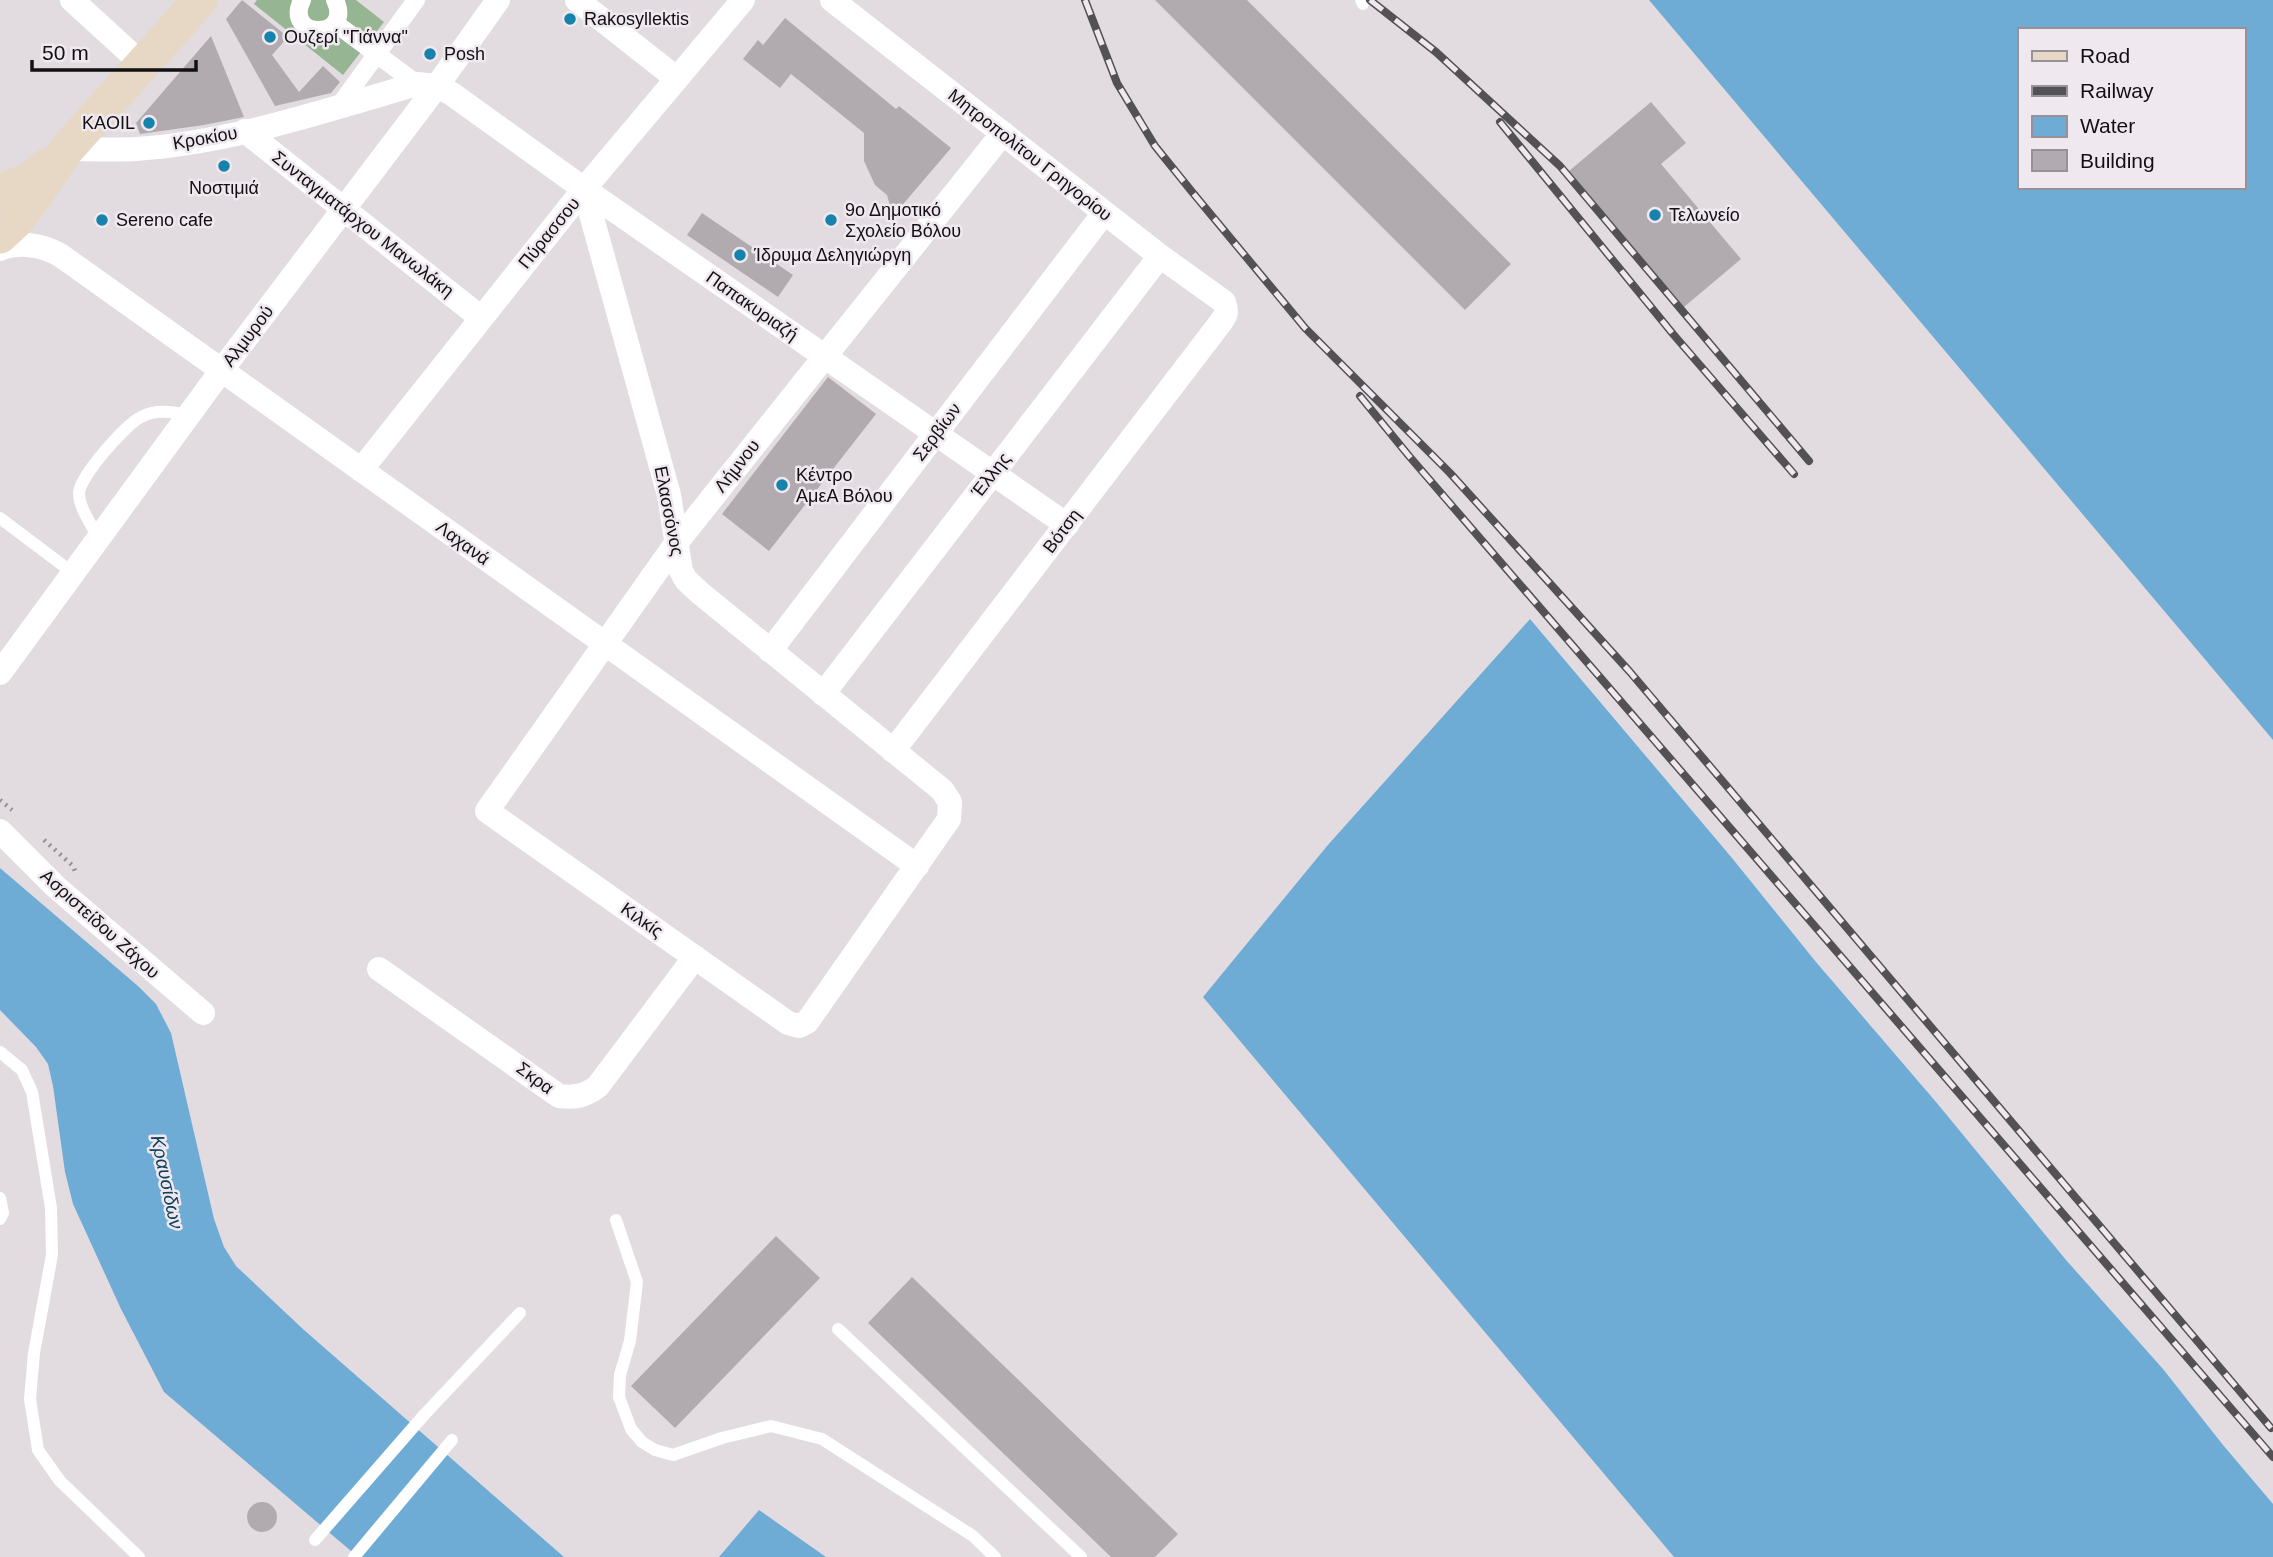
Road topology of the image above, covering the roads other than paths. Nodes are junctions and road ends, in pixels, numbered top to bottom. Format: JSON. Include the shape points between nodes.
{"nodes":[{"id":1,"x":72,"y":0,"type":"edge"},
{"id":2,"x":200,"y":0,"type":"edge"},
{"id":3,"x":302,"y":0,"type":"edge"},
{"id":4,"x":335,"y":0,"type":"edge"},
{"id":5,"x":416,"y":0,"type":"edge"},
{"id":6,"x":498,"y":0,"type":"edge"},
{"id":7,"x":577,"y":0,"type":"edge"},
{"id":8,"x":743,"y":0,"type":"edge"},
{"id":9,"x":832,"y":0,"type":"edge"},
{"id":10,"x":335,"y":23,"type":"junction"},
{"id":11,"x":378,"y":53,"type":"junction"},
{"id":12,"x":142,"y":64,"type":"junction"},
{"id":13,"x":676,"y":78,"type":"junction"},
{"id":14,"x":427,"y":85,"type":"junction"},
{"id":15,"x":339,"y":106,"type":"junction"},
{"id":16,"x":245,"y":131,"type":"junction"},
{"id":17,"x":1003,"y":133,"type":"junction"},
{"id":18,"x":67,"y":149,"type":"junction"},
{"id":19,"x":584,"y":189,"type":"junction"},
{"id":20,"x":0,"y":192,"type":"edge"},
{"id":21,"x":344,"y":209,"type":"junction"},
{"id":22,"x":1104,"y":213,"type":"junction"},
{"id":23,"x":0,"y":236,"type":"edge"},
{"id":24,"x":0,"y":249,"type":"edge"},
{"id":25,"x":1160,"y":256,"type":"junction"},
{"id":26,"x":1227,"y":310,"type":"joint"},
{"id":27,"x":480,"y":317,"type":"junction"},
{"id":28,"x":824,"y":355,"type":"junction"},
{"id":29,"x":221,"y":371,"type":"junction"},
{"id":30,"x":189,"y":415,"type":"junction"},
{"id":31,"x":936,"y":434,"type":"junction"},
{"id":32,"x":361,"y":470,"type":"junction"},
{"id":33,"x":993,"y":473,"type":"junction"},
{"id":34,"x":0,"y":518,"type":"edge"},
{"id":35,"x":1067,"y":525,"type":"junction"},
{"id":36,"x":99,"y":538,"type":"junction"},
{"id":37,"x":677,"y":541,"type":"junction"},
{"id":38,"x":73,"y":573,"type":"junction"},
{"id":39,"x":604,"y":645,"type":"junction"},
{"id":40,"x":770,"y":651,"type":"junction"},
{"id":41,"x":0,"y":673,"type":"edge"},
{"id":42,"x":823,"y":694,"type":"junction"},
{"id":43,"x":893,"y":751,"type":"junction"},
{"id":44,"x":487,"y":811,"type":"joint"},
{"id":45,"x":0,"y":831,"type":"edge"},
{"id":46,"x":917,"y":866,"type":"junction"},
{"id":47,"x":695,"y":957,"type":"junction"},
{"id":48,"x":379,"y":969,"type":"dead end"},
{"id":49,"x":203,"y":1013,"type":"dead end"},
{"id":50,"x":0,"y":1052,"type":"edge"},
{"id":51,"x":0,"y":1198,"type":"edge"},
{"id":52,"x":0,"y":1219,"type":"edge"},
{"id":53,"x":616,"y":1220,"type":"dead end"},
{"id":54,"x":520,"y":1313,"type":"dead end"},
{"id":55,"x":838,"y":1329,"type":"dead end"},
{"id":56,"x":453,"y":1440,"type":"dead end"},
{"id":57,"x":315,"y":1540,"type":"dead end"},
{"id":58,"x":139,"y":1557,"type":"edge"},
{"id":59,"x":354,"y":1557,"type":"edge"},
{"id":60,"x":995,"y":1557,"type":"edge"},
{"id":61,"x":1082,"y":1557,"type":"edge"}],
"edges":[{"from":1,"to":12,"type":"street"},
{"from":2,"to":12,"type":"main road"},
{"from":3,"to":10,"type":"street","via":[[299,14],[307,27],[322,31]]},
{"from":4,"to":10,"type":"street"},
{"from":5,"to":11,"type":"street"},
{"from":6,"to":14,"type":"street","name":"Αλμυρού"},
{"from":7,"to":13,"type":"street"},
{"from":8,"to":13,"type":"street","name":"Πύρασσου"},
{"from":9,"to":17,"type":"street","name":"Μητροπολίτου Γρηγορίου"},
{"from":10,"to":11,"type":"street","name":"Παπακυριαζή"},
{"from":11,"to":14,"type":"street","name":"Παπακυριαζή"},
{"from":11,"to":15,"type":"street"},
{"from":12,"to":18,"type":"main road"},
{"from":13,"to":19,"type":"street","name":"Πύρασσου"},
{"from":14,"to":15,"type":"street","name":"Κροκίου"},
{"from":14,"to":19,"type":"street","name":"Παπακυριαζή","via":[[452,94]]},
{"from":14,"to":21,"type":"street","name":"Αλμυρού"},
{"from":15,"to":16,"type":"street","name":"Κροκίου"},
{"from":16,"to":18,"type":"street","name":"Κροκίου","via":[[136,149]]},
{"from":16,"to":21,"type":"street","name":"Συνταγματάρχου Μανωλάκη"},
{"from":17,"to":22,"type":"street","name":"Μητροπολίτου Γρηγορίου"},
{"from":17,"to":28,"type":"street","name":"Λήμνου"},
{"from":18,"to":20,"type":"main road","via":[[31,179]]},
{"from":18,"to":23,"type":"main road","via":[[30,203]]},
{"from":19,"to":27,"type":"street","name":"Πύρασσου"},
{"from":19,"to":28,"type":"street","name":"Παπακυριαζή"},
{"from":19,"to":37,"type":"street","name":"Ελασσόνος","via":[[669,495]]},
{"from":21,"to":27,"type":"street","name":"Συνταγματάρχου Μανωλάκη"},
{"from":21,"to":29,"type":"street","name":"Αλμυρού"},
{"from":22,"to":25,"type":"street","name":"Μητροπολίτου Γρηγορίου"},
{"from":22,"to":31,"type":"street","name":"Σερβίων"},
{"from":24,"to":29,"type":"street","name":"Λαχανά","via":[[18,244],[53,251]]},
{"from":25,"to":26,"type":"street","name":"Μητροπολίτου Γρηγορίου","via":[[1224,302]]},
{"from":25,"to":33,"type":"street","name":"Έλλης"},
{"from":26,"to":35,"type":"street","name":"Βότση"},
{"from":27,"to":32,"type":"street","name":"Πύρασσου"},
{"from":28,"to":31,"type":"street","name":"Παπακυριαζή"},
{"from":28,"to":37,"type":"street","name":"Λήμνου"},
{"from":29,"to":30,"type":"street","name":"Αλμυρού"},
{"from":29,"to":32,"type":"street","name":"Λαχανά"},
{"from":30,"to":36,"type":"street","name":"Αλμυρού"},
{"from":30,"to":36,"type":"lane","via":[[158,412],[141,417],[87,476],[79,492]]},
{"from":31,"to":33,"type":"street","name":"Παπακυριαζή"},
{"from":31,"to":40,"type":"street","name":"Σερβίων"},
{"from":32,"to":39,"type":"street","name":"Λαχανά"},
{"from":33,"to":35,"type":"street","name":"Παπακυριαζή"},
{"from":33,"to":42,"type":"street","name":"Έλλης"},
{"from":34,"to":38,"type":"lane"},
{"from":35,"to":43,"type":"street","name":"Βότση"},
{"from":36,"to":38,"type":"street","name":"Αλμυρού"},
{"from":37,"to":39,"type":"street","name":"Λήμνου"},
{"from":37,"to":40,"type":"street","name":"Ελασσόνος","via":[[686,580]]},
{"from":38,"to":41,"type":"street","name":"Αλμυρού"},
{"from":39,"to":44,"type":"street","name":"Λήμνου"},
{"from":39,"to":46,"type":"street","name":"Λαχανά"},
{"from":40,"to":42,"type":"street","name":"Ελασσόνος"},
{"from":42,"to":43,"type":"street","name":"Ελασσόνος"},
{"from":43,"to":46,"type":"street","name":"Ελασσόνος","via":[[942,790],[950,802],[949,819]]},
{"from":44,"to":47,"type":"street","name":"Κιλκίς"},
{"from":45,"to":49,"type":"street","name":"Ασριστείδου Ζάχου","via":[[56,887]]},
{"from":46,"to":47,"type":"street","name":"Κιλκίς","via":[[799,1026],[788,1023]]},
{"from":47,"to":48,"type":"street","name":"Σκρα","via":[[598,1086],[572,1098],[559,1096]]},
{"from":50,"to":58,"type":"lane","via":[[22,1070],[32,1092],[51,1208],[52,1255],[30,1399],[38,1450],[60,1481]]},
{"from":51,"to":52,"type":"lane"},
{"from":53,"to":60,"type":"lane","via":[[637,1282],[619,1396],[631,1429],[642,1442],[673,1455],[771,1426],[822,1438],[972,1536]]},
{"from":54,"to":57,"type":"lane"},
{"from":55,"to":61,"type":"lane"},
{"from":56,"to":59,"type":"lane"}]}
